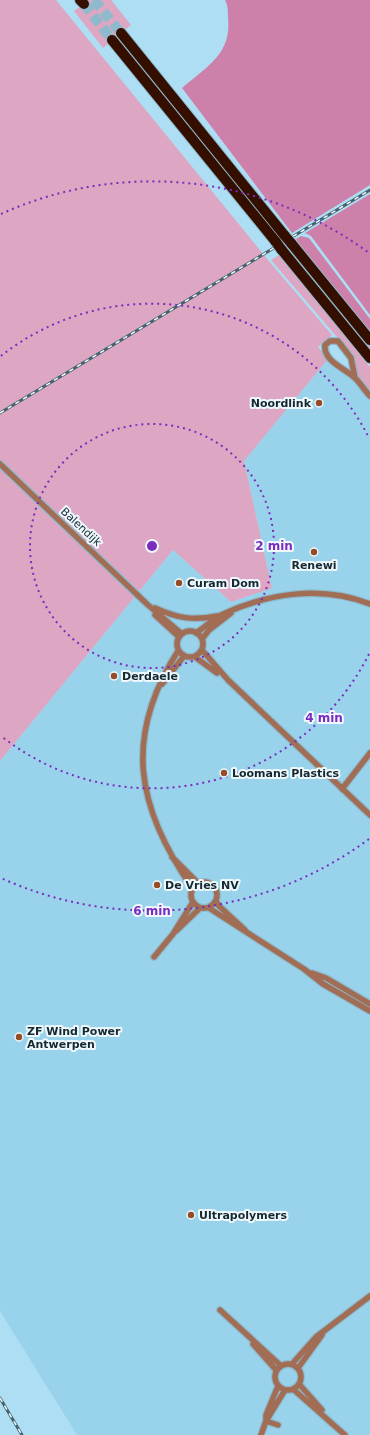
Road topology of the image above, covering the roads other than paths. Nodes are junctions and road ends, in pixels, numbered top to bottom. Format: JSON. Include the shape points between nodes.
{"nodes":[{"id":1,"x":121,"y":33,"type":"tunnel mouth"},
{"id":2,"x":112,"y":40,"type":"tunnel mouth"},
{"id":3,"x":370,"y":340,"type":"edge"},
{"id":4,"x":370,"y":358,"type":"edge"},
{"id":5,"x":355,"y":378,"type":"junction"},
{"id":6,"x":370,"y":396,"type":"edge"},
{"id":7,"x":0,"y":464,"type":"edge"},
{"id":8,"x":370,"y":604,"type":"edge"},
{"id":9,"x":148,"y":605,"type":"junction"},
{"id":10,"x":233,"y":612,"type":"junction"},
{"id":11,"x":222,"y":615,"type":"junction"},
{"id":12,"x":196,"y":633,"type":"junction"},
{"id":13,"x":180,"y":636,"type":"junction"},
{"id":14,"x":202,"y":639,"type":"junction"},
{"id":15,"x":202,"y":650,"type":"junction"},
{"id":16,"x":178,"y":651,"type":"junction"},
{"id":17,"x":184,"y":656,"type":"junction"},
{"id":18,"x":195,"y":656,"type":"junction"},
{"id":19,"x":228,"y":680,"type":"junction"},
{"id":20,"x":159,"y":690,"type":"junction"},
{"id":21,"x":370,"y":753,"type":"edge"},
{"id":22,"x":342,"y":789,"type":"junction"},
{"id":23,"x":370,"y":815,"type":"edge"},
{"id":24,"x":172,"y":856,"type":"junction"},
{"id":25,"x":198,"y":883,"type":"junction"},
{"id":26,"x":192,"y":889,"type":"junction"},
{"id":27,"x":216,"y":901,"type":"junction"},
{"id":28,"x":193,"y":902,"type":"junction"},
{"id":29,"x":200,"y":908,"type":"junction"},
{"id":30,"x":209,"y":908,"type":"junction"},
{"id":31,"x":173,"y":934,"type":"junction"},
{"id":32,"x":249,"y":934,"type":"junction"},
{"id":33,"x":154,"y":957,"type":"dead end"},
{"id":34,"x":351,"y":997,"type":"junction"},
{"id":35,"x":370,"y":1004,"type":"edge"},
{"id":36,"x":370,"y":1011,"type":"edge"},
{"id":37,"x":370,"y":1296,"type":"edge"},
{"id":38,"x":220,"y":1310,"type":"dead end"},
{"id":39,"x":323,"y":1333,"type":"junction"},
{"id":40,"x":248,"y":1337,"type":"junction"},
{"id":41,"x":292,"y":1364,"type":"junction"},
{"id":42,"x":280,"y":1365,"type":"junction"},
{"id":43,"x":298,"y":1368,"type":"junction"},
{"id":44,"x":276,"y":1370,"type":"junction"},
{"id":45,"x":299,"y":1384,"type":"junction"},
{"id":46,"x":278,"y":1386,"type":"junction"},
{"id":47,"x":293,"y":1389,"type":"junction"},
{"id":48,"x":285,"y":1390,"type":"junction"},
{"id":49,"x":266,"y":1421,"type":"junction"},
{"id":50,"x":332,"y":1423,"type":"junction"},
{"id":51,"x":278,"y":1425,"type":"dead end"},
{"id":52,"x":261,"y":1435,"type":"edge"},
{"id":53,"x":345,"y":1435,"type":"edge"}],
"edges":[{"from":1,"to":3,"type":"highway"},
{"from":2,"to":4,"type":"highway"},
{"from":5,"to":5,"type":"street","via":[[351,358],[338,341],[330,340],[325,345],[328,356],[338,367]]},
{"from":5,"to":6,"type":"street"},
{"from":7,"to":9,"type":"street","name":"Balendijk"},
{"from":8,"to":10,"type":"street","via":[[340,596],[299,594],[263,600]]},
{"from":9,"to":11,"type":"street","via":[[178,617]]},
{"from":9,"to":13,"type":"street","name":"Balendijk"},
{"from":10,"to":11,"type":"street"},
{"from":10,"to":14,"type":"street","via":[[209,630]]},
{"from":11,"to":12,"type":"street"},
{"from":12,"to":13,"type":"street","via":[[189,631]]},
{"from":12,"to":14,"type":"street"},
{"from":13,"to":16,"type":"street"},
{"from":14,"to":15,"type":"street"},
{"from":15,"to":18,"type":"street"},
{"from":15,"to":19,"type":"street"},
{"from":16,"to":17,"type":"street"},
{"from":16,"to":20,"type":"street","via":[[168,666]]},
{"from":17,"to":18,"type":"street"},
{"from":17,"to":20,"type":"street"},
{"from":18,"to":19,"type":"street"},
{"from":19,"to":22,"type":"street"},
{"from":20,"to":24,"type":"street","via":[[146,727],[142,770],[149,808]]},
{"from":21,"to":22,"type":"street"},
{"from":22,"to":23,"type":"street"},
{"from":24,"to":25,"type":"street"},
{"from":24,"to":26,"type":"street","via":[[178,870]]},
{"from":25,"to":26,"type":"street"},
{"from":25,"to":27,"type":"street","via":[[207,883],[215,888]]},
{"from":26,"to":28,"type":"street"},
{"from":27,"to":30,"type":"street"},
{"from":27,"to":32,"type":"street"},
{"from":28,"to":29,"type":"street"},
{"from":28,"to":31,"type":"street"},
{"from":29,"to":30,"type":"street"},
{"from":29,"to":31,"type":"street"},
{"from":30,"to":32,"type":"street"},
{"from":31,"to":33,"type":"street"},
{"from":32,"to":34,"type":"street","via":[[323,984]]},
{"from":34,"to":35,"type":"street"},
{"from":34,"to":36,"type":"street"},
{"from":37,"to":39,"type":"street"},
{"from":38,"to":40,"type":"street"},
{"from":39,"to":41,"type":"street","via":[[308,1344]]},
{"from":39,"to":43,"type":"street"},
{"from":40,"to":42,"type":"street"},
{"from":40,"to":44,"type":"street"},
{"from":41,"to":42,"type":"street"},
{"from":41,"to":43,"type":"street"},
{"from":42,"to":44,"type":"street"},
{"from":43,"to":45,"type":"street","via":[[301,1376]]},
{"from":44,"to":46,"type":"street","via":[[274,1378]]},
{"from":45,"to":47,"type":"street"},
{"from":45,"to":50,"type":"street"},
{"from":46,"to":48,"type":"street"},
{"from":46,"to":49,"type":"street"},
{"from":47,"to":48,"type":"street"},
{"from":47,"to":50,"type":"street"},
{"from":48,"to":49,"type":"street"},
{"from":49,"to":51,"type":"street"},
{"from":49,"to":52,"type":"street"},
{"from":50,"to":53,"type":"street"}]}
